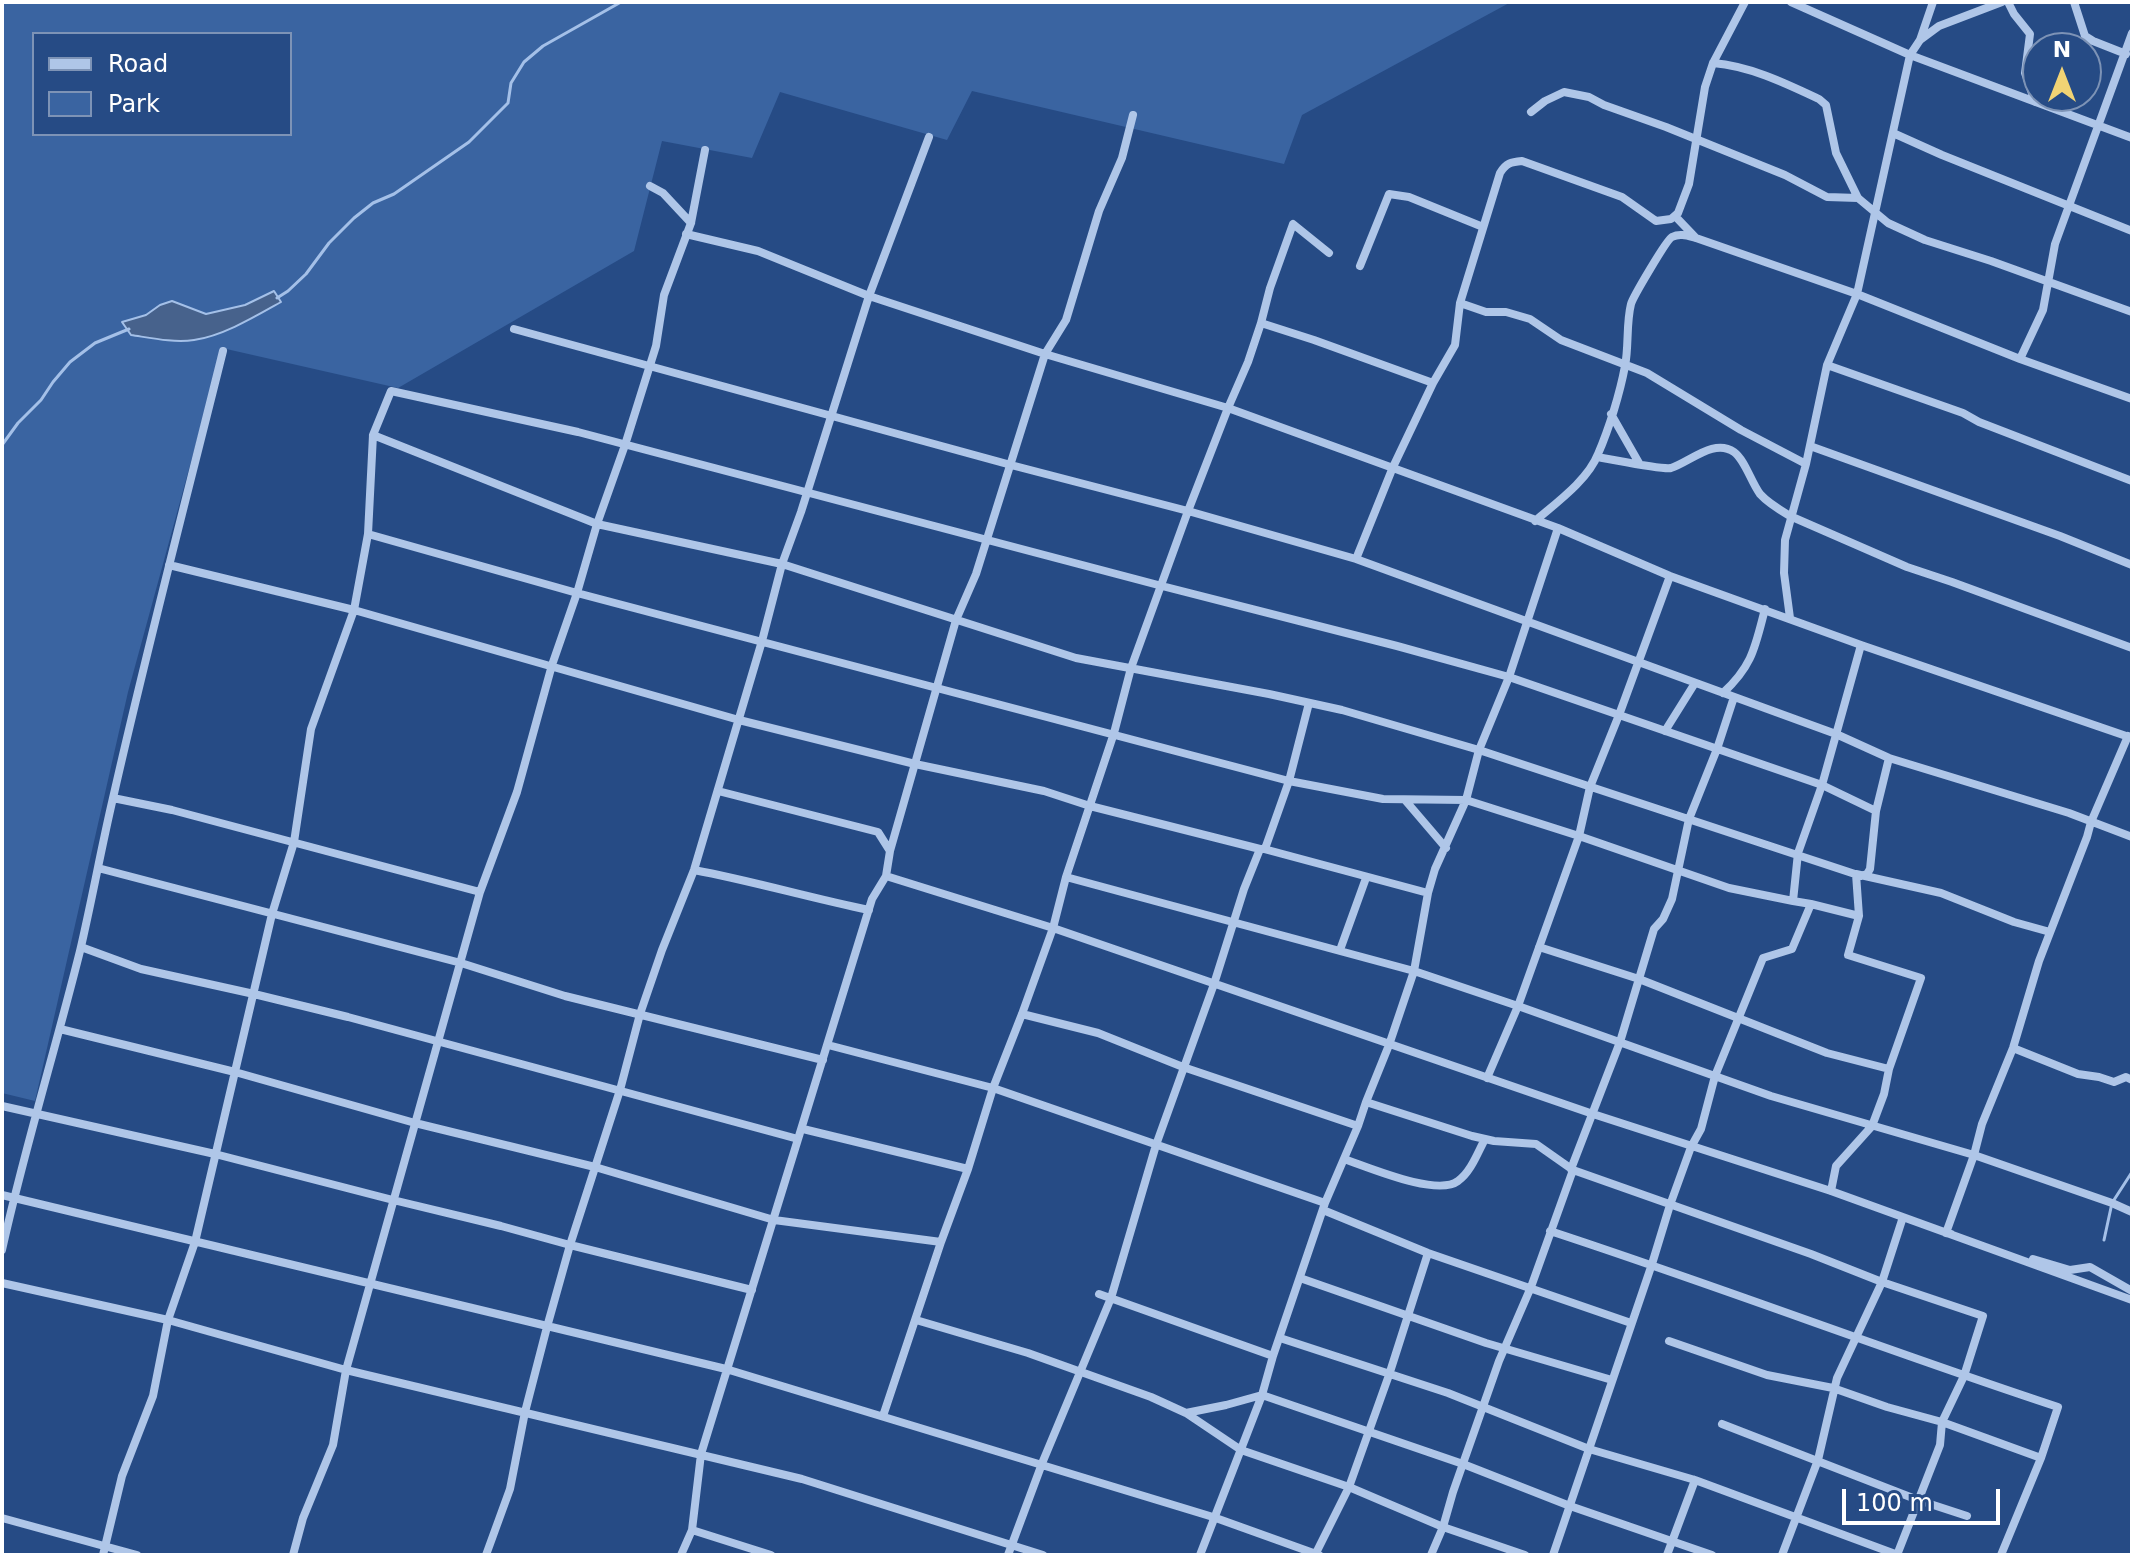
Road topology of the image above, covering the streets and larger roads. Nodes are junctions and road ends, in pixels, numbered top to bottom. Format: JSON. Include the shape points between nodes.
{"nodes":[{"id":1,"x":1745,"y":2,"type":"edge"},
{"id":2,"x":1791,"y":2,"type":"edge"},
{"id":3,"x":1933,"y":2,"type":"edge"},
{"id":4,"x":2002,"y":2,"type":"edge"},
{"id":5,"x":2008,"y":2,"type":"edge"},
{"id":6,"x":2074,"y":2,"type":"edge"},
{"id":7,"x":2028,"y":32,"type":"edge"},
{"id":8,"x":2132,"y":33,"type":"edge"},
{"id":9,"x":1920,"y":40,"type":"junction"},
{"id":10,"x":2126,"y":54,"type":"junction"},
{"id":11,"x":1910,"y":55,"type":"junction"},
{"id":12,"x":1713,"y":63,"type":"junction"},
{"id":13,"x":2022,"y":97,"type":"edge"},
{"id":14,"x":1531,"y":112,"type":"dead end"},
{"id":15,"x":2061,"y":112,"type":"edge"},
{"id":16,"x":1133,"y":115,"type":"dead end"},
{"id":17,"x":2099,"y":127,"type":"junction"},
{"id":18,"x":1893,"y":133,"type":"junction"},
{"id":19,"x":929,"y":137,"type":"dead end"},
{"id":20,"x":2132,"y":138,"type":"edge"},
{"id":21,"x":1698,"y":139,"type":"junction"},
{"id":22,"x":705,"y":150,"type":"dead end"},
{"id":23,"x":650,"y":186,"type":"dead end"},
{"id":24,"x":1858,"y":198,"type":"junction"},
{"id":25,"x":2069,"y":206,"type":"junction"},
{"id":26,"x":1874,"y":212,"type":"junction"},
{"id":27,"x":1675,"y":216,"type":"junction"},
{"id":28,"x":1663,"y":221,"type":"junction"},
{"id":29,"x":691,"y":223,"type":"junction"},
{"id":30,"x":1483,"y":227,"type":"junction"},
{"id":31,"x":2132,"y":231,"type":"edge"},
{"id":32,"x":686,"y":234,"type":"junction"},
{"id":33,"x":1696,"y":238,"type":"junction"},
{"id":34,"x":1665,"y":242,"type":"junction"},
{"id":35,"x":1329,"y":253,"type":"dead end"},
{"id":36,"x":1360,"y":266,"type":"dead end"},
{"id":37,"x":2049,"y":282,"type":"junction"},
{"id":38,"x":1857,"y":294,"type":"junction"},
{"id":39,"x":869,"y":296,"type":"junction"},
{"id":40,"x":1460,"y":303,"type":"junction"},
{"id":41,"x":2132,"y":312,"type":"edge"},
{"id":42,"x":1261,"y":323,"type":"junction"},
{"id":43,"x":514,"y":329,"type":"dead end"},
{"id":44,"x":223,"y":351,"type":"dead end"},
{"id":45,"x":1045,"y":354,"type":"junction"},
{"id":46,"x":2020,"y":359,"type":"junction"},
{"id":47,"x":1626,"y":364,"type":"junction"},
{"id":48,"x":649,"y":365,"type":"junction"},
{"id":49,"x":1827,"y":365,"type":"junction"},
{"id":50,"x":1433,"y":383,"type":"junction"},
{"id":51,"x":2132,"y":399,"type":"edge"},
{"id":52,"x":1228,"y":408,"type":"junction"},
{"id":53,"x":1611,"y":414,"type":"junction"},
{"id":54,"x":831,"y":415,"type":"junction"},
{"id":55,"x":373,"y":435,"type":"junction"},
{"id":56,"x":625,"y":445,"type":"junction"},
{"id":57,"x":1810,"y":446,"type":"junction"},
{"id":58,"x":1597,"y":457,"type":"junction"},
{"id":59,"x":1639,"y":463,"type":"junction"},
{"id":60,"x":1806,"y":464,"type":"junction"},
{"id":61,"x":1011,"y":465,"type":"junction"},
{"id":62,"x":1393,"y":467,"type":"junction"},
{"id":63,"x":2132,"y":481,"type":"edge"},
{"id":64,"x":806,"y":493,"type":"junction"},
{"id":65,"x":1188,"y":511,"type":"junction"},
{"id":66,"x":1790,"y":516,"type":"junction"},
{"id":67,"x":1535,"y":521,"type":"junction"},
{"id":68,"x":597,"y":524,"type":"junction"},
{"id":69,"x":1558,"y":528,"type":"junction"},
{"id":70,"x":368,"y":534,"type":"junction"},
{"id":71,"x":986,"y":539,"type":"junction"},
{"id":72,"x":1356,"y":559,"type":"junction"},
{"id":73,"x":782,"y":564,"type":"junction"},
{"id":74,"x":169,"y":565,"type":"junction"},
{"id":75,"x":2132,"y":565,"type":"edge"},
{"id":76,"x":1670,"y":576,"type":"junction"},
{"id":77,"x":1162,"y":586,"type":"junction"},
{"id":78,"x":577,"y":593,"type":"junction"},
{"id":79,"x":1765,"y":609,"type":"junction"},
{"id":80,"x":354,"y":610,"type":"junction"},
{"id":81,"x":1790,"y":618,"type":"junction"},
{"id":82,"x":956,"y":620,"type":"junction"},
{"id":83,"x":1527,"y":620,"type":"junction"},
{"id":84,"x":762,"y":641,"type":"junction"},
{"id":85,"x":1861,"y":645,"type":"junction"},
{"id":86,"x":2132,"y":648,"type":"edge"},
{"id":87,"x":1638,"y":662,"type":"junction"},
{"id":88,"x":552,"y":665,"type":"junction"},
{"id":89,"x":1131,"y":668,"type":"junction"},
{"id":90,"x":1509,"y":677,"type":"junction"},
{"id":91,"x":1695,"y":683,"type":"junction"},
{"id":92,"x":937,"y":687,"type":"junction"},
{"id":93,"x":1723,"y":693,"type":"junction"},
{"id":94,"x":1734,"y":697,"type":"junction"},
{"id":95,"x":1309,"y":703,"type":"junction"},
{"id":96,"x":1619,"y":715,"type":"junction"},
{"id":97,"x":739,"y":720,"type":"junction"},
{"id":98,"x":1665,"y":731,"type":"junction"},
{"id":99,"x":1114,"y":733,"type":"junction"},
{"id":100,"x":1836,"y":734,"type":"junction"},
{"id":101,"x":2130,"y":737,"type":"edge"},
{"id":102,"x":1717,"y":749,"type":"junction"},
{"id":103,"x":1479,"y":750,"type":"junction"},
{"id":104,"x":1889,"y":758,"type":"junction"},
{"id":105,"x":915,"y":764,"type":"junction"},
{"id":106,"x":1289,"y":781,"type":"junction"},
{"id":107,"x":1822,"y":785,"type":"junction"},
{"id":108,"x":1590,"y":787,"type":"junction"},
{"id":109,"x":718,"y":791,"type":"junction"},
{"id":110,"x":113,"y":798,"type":"junction"},
{"id":111,"x":1404,"y":800,"type":"junction"},
{"id":112,"x":1466,"y":800,"type":"junction"},
{"id":113,"x":1090,"y":806,"type":"junction"},
{"id":114,"x":1876,"y":811,"type":"junction"},
{"id":115,"x":1689,"y":819,"type":"junction"},
{"id":116,"x":2091,"y":822,"type":"junction"},
{"id":117,"x":1579,"y":836,"type":"junction"},
{"id":118,"x":2132,"y":837,"type":"edge"},
{"id":119,"x":294,"y":842,"type":"junction"},
{"id":120,"x":1446,"y":848,"type":"junction"},
{"id":121,"x":1262,"y":849,"type":"junction"},
{"id":122,"x":890,"y":851,"type":"junction"},
{"id":123,"x":1798,"y":853,"type":"junction"},
{"id":124,"x":98,"y":868,"type":"junction"},
{"id":125,"x":694,"y":870,"type":"junction"},
{"id":126,"x":1678,"y":870,"type":"junction"},
{"id":127,"x":1856,"y":874,"type":"junction"},
{"id":128,"x":886,"y":876,"type":"junction"},
{"id":129,"x":1066,"y":877,"type":"junction"},
{"id":130,"x":1366,"y":878,"type":"junction"},
{"id":131,"x":480,"y":892,"type":"junction"},
{"id":132,"x":1428,"y":893,"type":"junction"},
{"id":133,"x":1793,"y":901,"type":"junction"},
{"id":134,"x":1811,"y":904,"type":"junction"},
{"id":135,"x":869,"y":910,"type":"junction"},
{"id":136,"x":272,"y":914,"type":"junction"},
{"id":137,"x":1859,"y":916,"type":"junction"},
{"id":138,"x":1232,"y":923,"type":"junction"},
{"id":139,"x":1053,"y":928,"type":"junction"},
{"id":140,"x":2050,"y":932,"type":"junction"},
{"id":141,"x":81,"y":947,"type":"junction"},
{"id":142,"x":1539,"y":947,"type":"junction"},
{"id":143,"x":1340,"y":950,"type":"junction"},
{"id":144,"x":461,"y":963,"type":"junction"},
{"id":145,"x":1414,"y":971,"type":"junction"},
{"id":146,"x":1639,"y":979,"type":"junction"},
{"id":147,"x":1214,"y":984,"type":"junction"},
{"id":148,"x":254,"y":994,"type":"junction"},
{"id":149,"x":1518,"y":1006,"type":"junction"},
{"id":150,"x":640,"y":1014,"type":"junction"},
{"id":151,"x":1022,"y":1014,"type":"junction"},
{"id":152,"x":1737,"y":1018,"type":"junction"},
{"id":153,"x":60,"y":1029,"type":"junction"},
{"id":154,"x":438,"y":1042,"type":"junction"},
{"id":155,"x":1620,"y":1042,"type":"junction"},
{"id":156,"x":828,"y":1045,"type":"junction"},
{"id":157,"x":1389,"y":1045,"type":"junction"},
{"id":158,"x":2013,"y":1048,"type":"junction"},
{"id":159,"x":823,"y":1060,"type":"junction"},
{"id":160,"x":1183,"y":1067,"type":"junction"},
{"id":161,"x":1889,"y":1069,"type":"junction"},
{"id":162,"x":235,"y":1072,"type":"junction"},
{"id":163,"x":1715,"y":1076,"type":"junction"},
{"id":164,"x":1487,"y":1078,"type":"junction"},
{"id":165,"x":2132,"y":1080,"type":"edge"},
{"id":166,"x":993,"y":1088,"type":"junction"},
{"id":167,"x":620,"y":1090,"type":"junction"},
{"id":168,"x":1366,"y":1102,"type":"junction"},
{"id":169,"x":2,"y":1106,"type":"edge"},
{"id":170,"x":38,"y":1114,"type":"junction"},
{"id":171,"x":1593,"y":1114,"type":"junction"},
{"id":172,"x":415,"y":1123,"type":"junction"},
{"id":173,"x":1358,"y":1126,"type":"junction"},
{"id":174,"x":1872,"y":1126,"type":"junction"},
{"id":175,"x":803,"y":1129,"type":"junction"},
{"id":176,"x":798,"y":1139,"type":"junction"},
{"id":177,"x":1485,"y":1139,"type":"junction"},
{"id":178,"x":1156,"y":1145,"type":"junction"},
{"id":179,"x":1691,"y":1147,"type":"junction"},
{"id":180,"x":215,"y":1154,"type":"junction"},
{"id":181,"x":1974,"y":1155,"type":"junction"},
{"id":182,"x":1344,"y":1159,"type":"junction"},
{"id":183,"x":595,"y":1167,"type":"junction"},
{"id":184,"x":968,"y":1169,"type":"junction"},
{"id":185,"x":1572,"y":1169,"type":"junction"},
{"id":186,"x":1831,"y":1191,"type":"junction"},
{"id":187,"x":2,"y":1195,"type":"edge"},
{"id":188,"x":13,"y":1198,"type":"junction"},
{"id":189,"x":393,"y":1200,"type":"junction"},
{"id":190,"x":1670,"y":1205,"type":"junction"},
{"id":191,"x":1324,"y":1207,"type":"junction"},
{"id":192,"x":2132,"y":1212,"type":"edge"},
{"id":193,"x":1903,"y":1217,"type":"junction"},
{"id":194,"x":774,"y":1220,"type":"junction"},
{"id":195,"x":1550,"y":1231,"type":"junction"},
{"id":196,"x":1946,"y":1233,"type":"junction"},
{"id":197,"x":195,"y":1242,"type":"junction"},
{"id":198,"x":941,"y":1242,"type":"junction"},
{"id":199,"x":570,"y":1245,"type":"junction"},
{"id":200,"x":2,"y":1250,"type":"edge"},
{"id":201,"x":1428,"y":1253,"type":"junction"},
{"id":202,"x":1652,"y":1264,"type":"junction"},
{"id":203,"x":1300,"y":1278,"type":"junction"},
{"id":204,"x":1882,"y":1282,"type":"junction"},
{"id":205,"x":2,"y":1283,"type":"edge"},
{"id":206,"x":370,"y":1284,"type":"junction"},
{"id":207,"x":1531,"y":1287,"type":"junction"},
{"id":208,"x":752,"y":1290,"type":"junction"},
{"id":209,"x":2132,"y":1291,"type":"edge"},
{"id":210,"x":1099,"y":1294,"type":"dead end"},
{"id":211,"x":1111,"y":1298,"type":"junction"},
{"id":212,"x":2132,"y":1300,"type":"edge"},
{"id":213,"x":1408,"y":1314,"type":"junction"},
{"id":214,"x":168,"y":1320,"type":"junction"},
{"id":215,"x":916,"y":1320,"type":"junction"},
{"id":216,"x":1631,"y":1323,"type":"junction"},
{"id":217,"x":547,"y":1327,"type":"junction"},
{"id":218,"x":1858,"y":1337,"type":"junction"},
{"id":219,"x":1280,"y":1338,"type":"junction"},
{"id":220,"x":1669,"y":1341,"type":"dead end"},
{"id":221,"x":1504,"y":1348,"type":"junction"},
{"id":222,"x":1273,"y":1356,"type":"junction"},
{"id":223,"x":726,"y":1369,"type":"junction"},
{"id":224,"x":346,"y":1370,"type":"junction"},
{"id":225,"x":1080,"y":1372,"type":"junction"},
{"id":226,"x":1389,"y":1375,"type":"junction"},
{"id":227,"x":1964,"y":1376,"type":"junction"},
{"id":228,"x":1612,"y":1380,"type":"junction"},
{"id":229,"x":1833,"y":1388,"type":"junction"},
{"id":230,"x":1262,"y":1395,"type":"junction"},
{"id":231,"x":1482,"y":1407,"type":"junction"},
{"id":232,"x":525,"y":1412,"type":"junction"},
{"id":233,"x":1186,"y":1413,"type":"junction"},
{"id":234,"x":883,"y":1416,"type":"junction"},
{"id":235,"x":1942,"y":1422,"type":"junction"},
{"id":236,"x":1722,"y":1424,"type":"dead end"},
{"id":237,"x":1370,"y":1431,"type":"junction"},
{"id":238,"x":1589,"y":1449,"type":"junction"},
{"id":239,"x":1241,"y":1450,"type":"junction"},
{"id":240,"x":701,"y":1454,"type":"junction"},
{"id":241,"x":2041,"y":1458,"type":"junction"},
{"id":242,"x":1818,"y":1460,"type":"junction"},
{"id":243,"x":1463,"y":1464,"type":"junction"},
{"id":244,"x":1695,"y":1480,"type":"junction"},
{"id":245,"x":1349,"y":1487,"type":"junction"},
{"id":246,"x":1918,"y":1500,"type":"junction"},
{"id":247,"x":1570,"y":1506,"type":"junction"},
{"id":248,"x":1967,"y":1516,"type":"dead end"},
{"id":249,"x":1213,"y":1517,"type":"junction"},
{"id":250,"x":1797,"y":1517,"type":"junction"},
{"id":251,"x":2,"y":1518,"type":"edge"},
{"id":252,"x":1443,"y":1527,"type":"junction"},
{"id":253,"x":692,"y":1530,"type":"junction"},
{"id":254,"x":1671,"y":1541,"type":"junction"},
{"id":255,"x":1011,"y":1545,"type":"junction"},
{"id":256,"x":104,"y":1551,"type":"edge"},
{"id":257,"x":137,"y":1555,"type":"edge"},
{"id":258,"x":293,"y":1555,"type":"edge"},
{"id":259,"x":486,"y":1555,"type":"edge"},
{"id":260,"x":681,"y":1555,"type":"edge"},
{"id":261,"x":771,"y":1555,"type":"edge"},
{"id":262,"x":1008,"y":1555,"type":"edge"},
{"id":263,"x":1043,"y":1555,"type":"edge"},
{"id":264,"x":1200,"y":1555,"type":"edge"},
{"id":265,"x":1316,"y":1555,"type":"edge"},
{"id":266,"x":1431,"y":1555,"type":"edge"},
{"id":267,"x":1525,"y":1555,"type":"edge"},
{"id":268,"x":1553,"y":1555,"type":"edge"},
{"id":269,"x":1667,"y":1555,"type":"edge"},
{"id":270,"x":1712,"y":1555,"type":"edge"},
{"id":271,"x":1782,"y":1555,"type":"edge"},
{"id":272,"x":1898,"y":1555,"type":"edge"},
{"id":273,"x":2001,"y":1555,"type":"edge"}],
"edges":[{"from":1,"to":12,"type":"street"},
{"from":2,"to":11,"type":"street"},
{"from":3,"to":9,"type":"street"},
{"from":4,"to":9,"type":"street","via":[[1939,26]]},
{"from":5,"to":7,"type":"street"},
{"from":6,"to":10,"type":"street","via":[[2085,36]]},
{"from":8,"to":10,"type":"street"},
{"from":9,"to":11,"type":"street"},
{"from":10,"to":17,"type":"street"},
{"from":11,"to":13,"type":"street"},
{"from":11,"to":18,"type":"street"},
{"from":12,"to":21,"type":"street"},
{"from":12,"to":24,"type":"street","via":[[1758,72],[1826,105],[1836,153]]},
{"from":14,"to":21,"type":"street","via":[[1564,92]]},
{"from":15,"to":17,"type":"street"},
{"from":16,"to":45,"type":"street","via":[[1066,320]]},
{"from":17,"to":20,"type":"street"},
{"from":17,"to":25,"type":"street"},
{"from":18,"to":25,"type":"street"},
{"from":18,"to":26,"type":"street"},
{"from":19,"to":39,"type":"street"},
{"from":21,"to":24,"type":"street","via":[[1827,197]]},
{"from":21,"to":27,"type":"street","via":[[1689,184]]},
{"from":22,"to":29,"type":"street"},
{"from":23,"to":29,"type":"street"},
{"from":24,"to":26,"type":"street"},
{"from":25,"to":31,"type":"street"},
{"from":25,"to":37,"type":"street"},
{"from":26,"to":37,"type":"street","via":[[1925,240]]},
{"from":26,"to":38,"type":"street"},
{"from":27,"to":28,"type":"street"},
{"from":27,"to":33,"type":"street"},
{"from":28,"to":30,"type":"street","via":[[1622,197],[1522,161],[1504,166]]},
{"from":28,"to":34,"type":"street"},
{"from":29,"to":32,"type":"street"},
{"from":30,"to":36,"type":"street","via":[[1389,194]]},
{"from":30,"to":40,"type":"street"},
{"from":32,"to":39,"type":"street","via":[[758,251]]},
{"from":32,"to":48,"type":"street","via":[[664,295]]},
{"from":33,"to":34,"type":"street","via":[[1672,236]]},
{"from":33,"to":38,"type":"street"},
{"from":34,"to":47,"type":"street","via":[[1631,306]]},
{"from":35,"to":42,"type":"street","via":[[1293,224]]},
{"from":37,"to":41,"type":"street"},
{"from":37,"to":46,"type":"street","via":[[2043,310]]},
{"from":38,"to":46,"type":"street"},
{"from":38,"to":49,"type":"street"},
{"from":39,"to":45,"type":"street"},
{"from":39,"to":54,"type":"street"},
{"from":40,"to":47,"type":"street","via":[[1530,319],[1561,340]]},
{"from":40,"to":50,"type":"street","via":[[1455,345]]},
{"from":42,"to":50,"type":"street"},
{"from":42,"to":52,"type":"street"},
{"from":43,"to":48,"type":"street"},
{"from":44,"to":74,"type":"street"},
{"from":45,"to":52,"type":"street"},
{"from":45,"to":61,"type":"street"},
{"from":46,"to":51,"type":"street"},
{"from":47,"to":53,"type":"street"},
{"from":47,"to":60,"type":"street"},
{"from":48,"to":54,"type":"street"},
{"from":48,"to":56,"type":"street"},
{"from":49,"to":57,"type":"street"},
{"from":49,"to":63,"type":"street"},
{"from":50,"to":62,"type":"street"},
{"from":52,"to":62,"type":"street"},
{"from":52,"to":65,"type":"street"},
{"from":53,"to":58,"type":"street"},
{"from":53,"to":59,"type":"street"},
{"from":54,"to":61,"type":"street"},
{"from":54,"to":64,"type":"street"},
{"from":55,"to":56,"type":"street","via":[[391,391]]},
{"from":55,"to":68,"type":"street"},
{"from":55,"to":70,"type":"street"},
{"from":56,"to":64,"type":"street"},
{"from":56,"to":68,"type":"street"},
{"from":57,"to":60,"type":"street"},
{"from":57,"to":75,"type":"street"},
{"from":58,"to":59,"type":"street"},
{"from":58,"to":67,"type":"street","via":[[1578,483]]},
{"from":59,"to":66,"type":"street","via":[[1667,469],[1725,448],[1741,460],[1761,495]]},
{"from":60,"to":66,"type":"street"},
{"from":61,"to":65,"type":"street"},
{"from":61,"to":71,"type":"street"},
{"from":62,"to":67,"type":"street"},
{"from":62,"to":72,"type":"street"},
{"from":64,"to":71,"type":"street"},
{"from":64,"to":73,"type":"street"},
{"from":65,"to":72,"type":"street"},
{"from":65,"to":77,"type":"street"},
{"from":66,"to":81,"type":"street","via":[[1783,559]]},
{"from":66,"to":86,"type":"street","via":[[1907,567]]},
{"from":67,"to":69,"type":"street"},
{"from":68,"to":73,"type":"street"},
{"from":68,"to":78,"type":"street"},
{"from":69,"to":76,"type":"street"},
{"from":69,"to":83,"type":"street"},
{"from":70,"to":78,"type":"street"},
{"from":70,"to":80,"type":"street"},
{"from":71,"to":77,"type":"street"},
{"from":71,"to":82,"type":"street"},
{"from":72,"to":83,"type":"street"},
{"from":73,"to":82,"type":"street"},
{"from":73,"to":84,"type":"street"},
{"from":74,"to":80,"type":"street"},
{"from":74,"to":110,"type":"street"},
{"from":76,"to":79,"type":"street"},
{"from":76,"to":87,"type":"street"},
{"from":77,"to":89,"type":"street"},
{"from":77,"to":90,"type":"street"},
{"from":78,"to":84,"type":"street"},
{"from":78,"to":88,"type":"street"},
{"from":79,"to":81,"type":"street"},
{"from":79,"to":93,"type":"street","via":[[1749,664]]},
{"from":80,"to":88,"type":"street"},
{"from":80,"to":119,"type":"street","via":[[311,729]]},
{"from":81,"to":85,"type":"street"},
{"from":82,"to":89,"type":"street","via":[[1076,658]]},
{"from":82,"to":92,"type":"street"},
{"from":83,"to":87,"type":"street"},
{"from":83,"to":90,"type":"street"},
{"from":84,"to":92,"type":"street"},
{"from":84,"to":97,"type":"street"},
{"from":85,"to":100,"type":"street"},
{"from":85,"to":101,"type":"street"},
{"from":87,"to":91,"type":"street"},
{"from":87,"to":96,"type":"street"},
{"from":88,"to":97,"type":"street"},
{"from":88,"to":131,"type":"street","via":[[517,792]]},
{"from":89,"to":95,"type":"street"},
{"from":89,"to":99,"type":"street"},
{"from":90,"to":96,"type":"street"},
{"from":90,"to":103,"type":"street"},
{"from":91,"to":93,"type":"street"},
{"from":91,"to":98,"type":"street"},
{"from":92,"to":99,"type":"street"},
{"from":92,"to":105,"type":"street"},
{"from":93,"to":94,"type":"street"},
{"from":94,"to":100,"type":"street"},
{"from":94,"to":102,"type":"street"},
{"from":95,"to":103,"type":"street"},
{"from":95,"to":106,"type":"street"},
{"from":96,"to":98,"type":"street"},
{"from":96,"to":108,"type":"street"},
{"from":97,"to":105,"type":"street"},
{"from":97,"to":109,"type":"street"},
{"from":98,"to":102,"type":"street"},
{"from":99,"to":106,"type":"street"},
{"from":99,"to":113,"type":"street"},
{"from":100,"to":104,"type":"street"},
{"from":100,"to":107,"type":"street"},
{"from":101,"to":116,"type":"street"},
{"from":102,"to":107,"type":"street"},
{"from":102,"to":115,"type":"street"},
{"from":103,"to":108,"type":"street"},
{"from":103,"to":112,"type":"street"},
{"from":104,"to":114,"type":"street"},
{"from":104,"to":116,"type":"street"},
{"from":105,"to":113,"type":"street"},
{"from":105,"to":122,"type":"street"},
{"from":106,"to":111,"type":"street"},
{"from":106,"to":121,"type":"street"},
{"from":107,"to":114,"type":"street"},
{"from":107,"to":123,"type":"street"},
{"from":108,"to":115,"type":"street"},
{"from":108,"to":117,"type":"street"},
{"from":109,"to":122,"type":"street","via":[[878,832]]},
{"from":109,"to":125,"type":"street"},
{"from":110,"to":119,"type":"street"},
{"from":110,"to":124,"type":"street"},
{"from":111,"to":112,"type":"street"},
{"from":111,"to":120,"type":"street"},
{"from":112,"to":117,"type":"street"},
{"from":112,"to":120,"type":"street"},
{"from":113,"to":121,"type":"street"},
{"from":113,"to":129,"type":"street"},
{"from":114,"to":127,"type":"street","via":[[1870,869]]},
{"from":115,"to":123,"type":"street"},
{"from":115,"to":126,"type":"street"},
{"from":116,"to":118,"type":"street"},
{"from":116,"to":140,"type":"street"},
{"from":117,"to":126,"type":"street"},
{"from":117,"to":142,"type":"street"},
{"from":119,"to":131,"type":"street"},
{"from":119,"to":136,"type":"street"},
{"from":120,"to":132,"type":"street"},
{"from":121,"to":130,"type":"street"},
{"from":121,"to":138,"type":"street"},
{"from":122,"to":128,"type":"street"},
{"from":123,"to":127,"type":"street"},
{"from":123,"to":133,"type":"street"},
{"from":124,"to":136,"type":"street"},
{"from":124,"to":141,"type":"street"},
{"from":125,"to":135,"type":"street"},
{"from":125,"to":150,"type":"street"},
{"from":126,"to":133,"type":"street","via":[[1729,888]]},
{"from":126,"to":146,"type":"street","via":[[1672,899],[1654,929]]},
{"from":127,"to":137,"type":"street"},
{"from":127,"to":140,"type":"street","via":[[1941,893]]},
{"from":128,"to":135,"type":"street"},
{"from":128,"to":139,"type":"street"},
{"from":129,"to":138,"type":"street"},
{"from":129,"to":139,"type":"street"},
{"from":130,"to":132,"type":"street"},
{"from":130,"to":143,"type":"street"},
{"from":131,"to":144,"type":"street"},
{"from":132,"to":145,"type":"street"},
{"from":133,"to":134,"type":"street"},
{"from":134,"to":137,"type":"street"},
{"from":134,"to":152,"type":"street","via":[[1792,949],[1763,958]]},
{"from":135,"to":156,"type":"street"},
{"from":136,"to":144,"type":"street"},
{"from":136,"to":148,"type":"street"},
{"from":137,"to":161,"type":"street","via":[[1848,955],[1921,978]]},
{"from":138,"to":143,"type":"street"},
{"from":138,"to":147,"type":"street"},
{"from":139,"to":147,"type":"street"},
{"from":139,"to":151,"type":"street"},
{"from":140,"to":158,"type":"street"},
{"from":141,"to":148,"type":"street","via":[[141,969]]},
{"from":141,"to":153,"type":"street"},
{"from":142,"to":146,"type":"street"},
{"from":142,"to":149,"type":"street"},
{"from":143,"to":145,"type":"street"},
{"from":144,"to":150,"type":"street"},
{"from":144,"to":154,"type":"street"},
{"from":145,"to":149,"type":"street"},
{"from":145,"to":157,"type":"street"},
{"from":146,"to":152,"type":"street"},
{"from":146,"to":155,"type":"street"},
{"from":147,"to":157,"type":"street"},
{"from":147,"to":160,"type":"street"},
{"from":148,"to":154,"type":"street"},
{"from":148,"to":162,"type":"street"},
{"from":149,"to":155,"type":"street"},
{"from":149,"to":164,"type":"street"},
{"from":150,"to":159,"type":"street"},
{"from":150,"to":167,"type":"street"},
{"from":151,"to":160,"type":"street","via":[[1098,1033]]},
{"from":151,"to":166,"type":"street"},
{"from":152,"to":161,"type":"street","via":[[1827,1053]]},
{"from":152,"to":163,"type":"street"},
{"from":153,"to":162,"type":"street"},
{"from":153,"to":170,"type":"street"},
{"from":154,"to":167,"type":"street"},
{"from":154,"to":172,"type":"street"},
{"from":155,"to":163,"type":"street"},
{"from":155,"to":171,"type":"street"},
{"from":156,"to":159,"type":"street"},
{"from":156,"to":166,"type":"street"},
{"from":157,"to":164,"type":"street"},
{"from":157,"to":168,"type":"street"},
{"from":158,"to":165,"type":"street","via":[[2078,1074]]},
{"from":158,"to":181,"type":"street"},
{"from":159,"to":175,"type":"street"},
{"from":160,"to":173,"type":"street"},
{"from":160,"to":178,"type":"street"},
{"from":161,"to":174,"type":"street"},
{"from":162,"to":172,"type":"street"},
{"from":162,"to":180,"type":"street"},
{"from":163,"to":174,"type":"street"},
{"from":163,"to":179,"type":"street"},
{"from":164,"to":171,"type":"street"},
{"from":166,"to":178,"type":"street"},
{"from":166,"to":184,"type":"street"},
{"from":167,"to":176,"type":"street"},
{"from":167,"to":183,"type":"street"},
{"from":168,"to":173,"type":"street"},
{"from":168,"to":177,"type":"street"},
{"from":169,"to":170,"type":"street"},
{"from":170,"to":180,"type":"street"},
{"from":170,"to":188,"type":"street"},
{"from":171,"to":179,"type":"street"},
{"from":171,"to":185,"type":"street"},
{"from":172,"to":183,"type":"street"},
{"from":172,"to":189,"type":"street"},
{"from":173,"to":182,"type":"street"},
{"from":174,"to":181,"type":"street"},
{"from":174,"to":186,"type":"street","via":[[1836,1166]]},
{"from":175,"to":176,"type":"street"},
{"from":175,"to":184,"type":"street"},
{"from":176,"to":194,"type":"street"},
{"from":177,"to":182,"type":"street","via":[[1455,1184],[1397,1178]]},
{"from":177,"to":185,"type":"street","via":[[1536,1144]]},
{"from":178,"to":191,"type":"street"},
{"from":178,"to":211,"type":"street"},
{"from":179,"to":186,"type":"street"},
{"from":179,"to":190,"type":"street"},
{"from":180,"to":189,"type":"street"},
{"from":180,"to":197,"type":"street"},
{"from":181,"to":192,"type":"street"},
{"from":181,"to":196,"type":"street"},
{"from":182,"to":191,"type":"street"},
{"from":183,"to":194,"type":"street"},
{"from":183,"to":199,"type":"street"},
{"from":184,"to":198,"type":"street"},
{"from":185,"to":190,"type":"street"},
{"from":185,"to":195,"type":"street"},
{"from":186,"to":193,"type":"street"},
{"from":187,"to":188,"type":"street"},
{"from":188,"to":197,"type":"street"},
{"from":188,"to":200,"type":"street"},
{"from":189,"to":199,"type":"street"},
{"from":189,"to":206,"type":"street"},
{"from":190,"to":202,"type":"street"},
{"from":190,"to":204,"type":"street"},
{"from":191,"to":201,"type":"street"},
{"from":191,"to":203,"type":"street"},
{"from":193,"to":196,"type":"street"},
{"from":193,"to":204,"type":"street"},
{"from":194,"to":198,"type":"street"},
{"from":194,"to":208,"type":"street"},
{"from":195,"to":202,"type":"street"},
{"from":195,"to":207,"type":"street"},
{"from":196,"to":209,"type":"street","via":[[2070,1270],[2090,1267]]},
{"from":196,"to":212,"type":"street"},
{"from":197,"to":206,"type":"street"},
{"from":197,"to":214,"type":"street"},
{"from":198,"to":215,"type":"street"},
{"from":199,"to":208,"type":"street"},
{"from":199,"to":217,"type":"street"},
{"from":201,"to":207,"type":"street"},
{"from":201,"to":213,"type":"street"},
{"from":202,"to":216,"type":"street"},
{"from":202,"to":218,"type":"street"},
{"from":203,"to":213,"type":"street"},
{"from":203,"to":219,"type":"street"},
{"from":204,"to":218,"type":"street"},
{"from":204,"to":227,"type":"street","via":[[1983,1316]]},
{"from":205,"to":214,"type":"street"},
{"from":206,"to":217,"type":"street"},
{"from":206,"to":224,"type":"street"},
{"from":207,"to":216,"type":"street"},
{"from":207,"to":221,"type":"street"},
{"from":208,"to":223,"type":"street"},
{"from":210,"to":211,"type":"street"},
{"from":211,"to":222,"type":"street"},
{"from":211,"to":225,"type":"street"},
{"from":213,"to":221,"type":"street"},
{"from":213,"to":226,"type":"street"},
{"from":214,"to":224,"type":"street"},
{"from":214,"to":256,"type":"street","via":[[153,1396],[122,1476]]},
{"from":215,"to":225,"type":"street"},
{"from":215,"to":234,"type":"street"},
{"from":216,"to":228,"type":"street"},
{"from":217,"to":223,"type":"street"},
{"from":217,"to":232,"type":"street"},
{"from":218,"to":227,"type":"street"},
{"from":218,"to":229,"type":"street"},
{"from":219,"to":222,"type":"street"},
{"from":219,"to":226,"type":"street"},
{"from":220,"to":229,"type":"street","via":[[1767,1375]]},
{"from":221,"to":228,"type":"street"},
{"from":221,"to":231,"type":"street"},
{"from":222,"to":230,"type":"street"},
{"from":223,"to":234,"type":"street"},
{"from":223,"to":240,"type":"street"},
{"from":224,"to":232,"type":"street"},
{"from":224,"to":258,"type":"street","via":[[333,1445]]},
{"from":225,"to":233,"type":"street"},
{"from":225,"to":255,"type":"street"},
{"from":226,"to":231,"type":"street"},
{"from":226,"to":237,"type":"street"},
{"from":227,"to":235,"type":"street"},
{"from":227,"to":241,"type":"street","via":[[2058,1407]]},
{"from":228,"to":238,"type":"street"},
{"from":229,"to":235,"type":"street"},
{"from":229,"to":242,"type":"street"},
{"from":230,"to":233,"type":"street"},
{"from":230,"to":237,"type":"street"},
{"from":230,"to":239,"type":"street"},
{"from":231,"to":238,"type":"street"},
{"from":231,"to":243,"type":"street"},
{"from":232,"to":240,"type":"street"},
{"from":232,"to":259,"type":"street","via":[[510,1489]]},
{"from":233,"to":239,"type":"street"},
{"from":234,"to":249,"type":"street"},
{"from":235,"to":241,"type":"street"},
{"from":235,"to":246,"type":"street","via":[[1940,1445]]},
{"from":236,"to":242,"type":"street"},
{"from":237,"to":243,"type":"street"},
{"from":237,"to":245,"type":"street"},
{"from":238,"to":244,"type":"street"},
{"from":238,"to":247,"type":"street"},
{"from":239,"to":245,"type":"street"},
{"from":239,"to":249,"type":"street"},
{"from":240,"to":253,"type":"street"},
{"from":240,"to":255,"type":"street","via":[[802,1479]]},
{"from":241,"to":273,"type":"street"},
{"from":242,"to":246,"type":"street"},
{"from":242,"to":250,"type":"street"},
{"from":243,"to":247,"type":"street"},
{"from":243,"to":252,"type":"street"},
{"from":244,"to":250,"type":"street"},
{"from":244,"to":254,"type":"street"},
{"from":245,"to":252,"type":"street"},
{"from":245,"to":265,"type":"street"},
{"from":246,"to":248,"type":"street"},
{"from":246,"to":272,"type":"street"},
{"from":247,"to":254,"type":"street"},
{"from":247,"to":268,"type":"street"},
{"from":249,"to":264,"type":"street"},
{"from":249,"to":265,"type":"street"},
{"from":250,"to":271,"type":"street"},
{"from":250,"to":272,"type":"street"},
{"from":251,"to":256,"type":"street"},
{"from":252,"to":266,"type":"street"},
{"from":252,"to":267,"type":"street"},
{"from":253,"to":260,"type":"street"},
{"from":253,"to":261,"type":"street"},
{"from":254,"to":269,"type":"street"},
{"from":254,"to":270,"type":"street"},
{"from":255,"to":262,"type":"street"},
{"from":255,"to":263,"type":"street"},
{"from":256,"to":257,"type":"street"}]}
